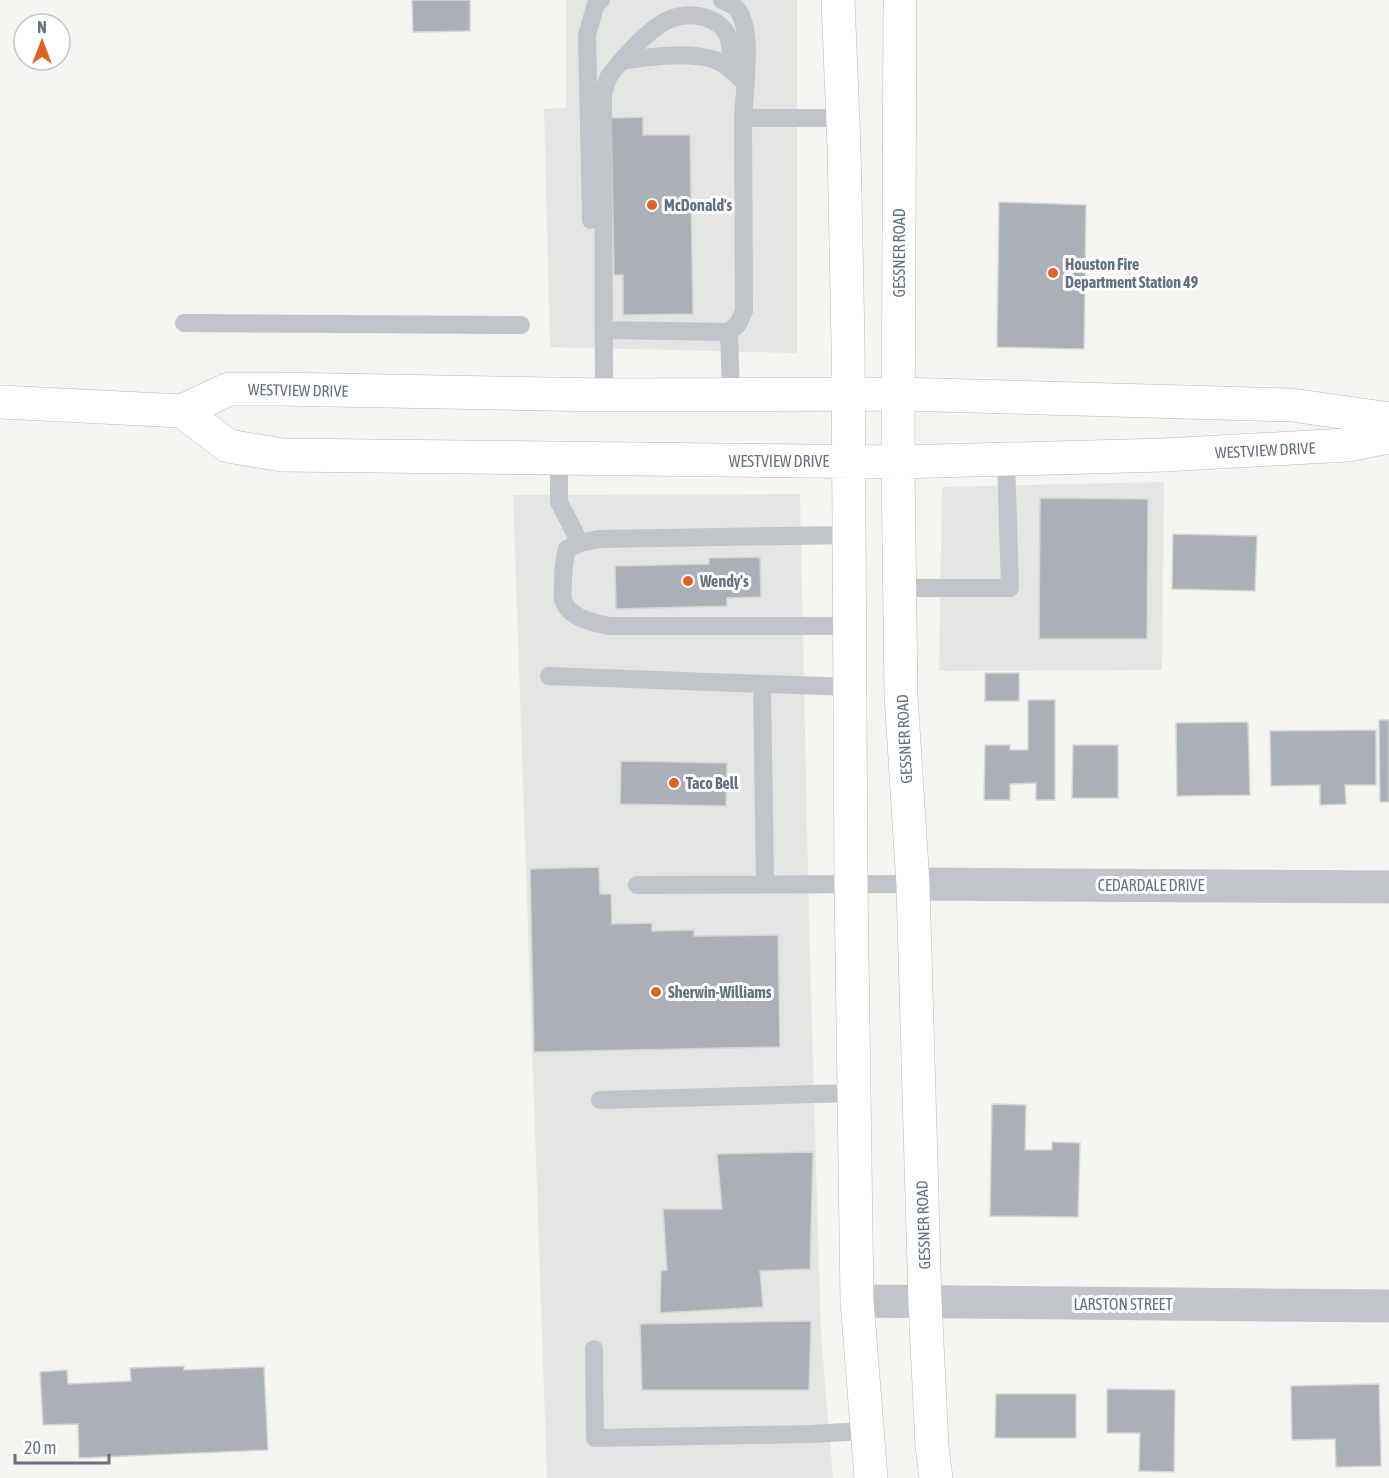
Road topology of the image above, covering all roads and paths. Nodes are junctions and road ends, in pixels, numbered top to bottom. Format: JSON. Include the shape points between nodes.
{"nodes":[{"id":1,"x":601,"y":0,"type":"edge"},
{"id":2,"x":722,"y":0,"type":"edge"},
{"id":3,"x":838,"y":0,"type":"edge"},
{"id":4,"x":900,"y":0,"type":"edge"},
{"id":5,"x":621,"y":61,"type":"junction"},
{"id":6,"x":731,"y":69,"type":"junction"},
{"id":7,"x":745,"y":83,"type":"junction"},
{"id":8,"x":743,"y":118,"type":"junction"},
{"id":9,"x":843,"y":118,"type":"junction"},
{"id":10,"x":846,"y":275,"type":"junction"},
{"id":11,"x":899,"y":276,"type":"junction"},
{"id":12,"x":184,"y":323,"type":"dead end"},
{"id":13,"x":521,"y":325,"type":"dead end"},
{"id":14,"x":604,"y":330,"type":"junction"},
{"id":15,"x":729,"y":332,"type":"junction"},
{"id":16,"x":899,"y":394,"type":"junction"},
{"id":17,"x":604,"y":395,"type":"junction"},
{"id":18,"x":730,"y":395,"type":"junction"},
{"id":19,"x":848,"y":395,"type":"junction"},
{"id":20,"x":0,"y":402,"type":"edge"},
{"id":21,"x":182,"y":411,"type":"junction"},
{"id":22,"x":1389,"y":418,"type":"edge"},
{"id":23,"x":1389,"y":437,"type":"edge"},
{"id":24,"x":559,"y":459,"type":"junction"},
{"id":25,"x":1006,"y":459,"type":"junction"},
{"id":26,"x":847,"y":461,"type":"junction"},
{"id":27,"x":898,"y":462,"type":"junction"},
{"id":28,"x":848,"y":535,"type":"junction"},
{"id":29,"x":580,"y":543,"type":"junction"},
{"id":30,"x":900,"y":588,"type":"junction"},
{"id":31,"x":849,"y":627,"type":"junction"},
{"id":32,"x":549,"y":676,"type":"dead end"},
{"id":33,"x":762,"y":684,"type":"junction"},
{"id":34,"x":849,"y":687,"type":"junction"},
{"id":35,"x":765,"y":884,"type":"junction"},
{"id":36,"x":851,"y":884,"type":"junction"},
{"id":37,"x":913,"y":884,"type":"junction"},
{"id":38,"x":637,"y":885,"type":"dead end"},
{"id":39,"x":1389,"y":887,"type":"edge"},
{"id":40,"x":854,"y":1093,"type":"junction"},
{"id":41,"x":600,"y":1100,"type":"dead end"},
{"id":42,"x":857,"y":1301,"type":"junction"},
{"id":43,"x":925,"y":1302,"type":"junction"},
{"id":44,"x":1389,"y":1306,"type":"edge"},
{"id":45,"x":594,"y":1349,"type":"dead end"},
{"id":46,"x":865,"y":1431,"type":"junction"},
{"id":47,"x":871,"y":1478,"type":"edge"},
{"id":48,"x":936,"y":1478,"type":"edge"}],
"edges":[{"from":1,"to":14,"type":"lane","via":[[596,4],[588,35],[593,304]]},
{"from":2,"to":7,"type":"lane","via":[[735,6],[747,34]]},
{"from":3,"to":9,"type":"main road"},
{"from":4,"to":11,"type":"main road","name":"GESSNER ROAD"},
{"from":5,"to":6,"type":"lane","via":[[649,56],[700,56]]},
{"from":5,"to":6,"type":"lane","via":[[666,21],[699,16],[722,26],[729,39]]},
{"from":5,"to":14,"type":"lane","via":[[609,76],[603,93]]},
{"from":6,"to":7,"type":"lane"},
{"from":7,"to":8,"type":"lane"},
{"from":8,"to":9,"type":"lane"},
{"from":8,"to":15,"type":"lane","via":[[744,311]]},
{"from":9,"to":10,"type":"main road"},
{"from":10,"to":11,"type":"main road"},
{"from":10,"to":19,"type":"main road"},
{"from":11,"to":16,"type":"main road","name":"GESSNER ROAD"},
{"from":12,"to":13,"type":"lane"},
{"from":14,"to":15,"type":"lane"},
{"from":14,"to":17,"type":"lane"},
{"from":15,"to":18,"type":"lane"},
{"from":16,"to":19,"type":"main road","name":"WESTVIEW DRIVE"},
{"from":16,"to":22,"type":"main road","name":"WESTVIEW DRIVE","via":[[1292,405]]},
{"from":16,"to":27,"type":"main road","name":"GESSNER ROAD"},
{"from":17,"to":18,"type":"main road","name":"WESTVIEW DRIVE"},
{"from":17,"to":21,"type":"main road","name":"WESTVIEW DRIVE","via":[[229,389]]},
{"from":18,"to":19,"type":"main road","name":"WESTVIEW DRIVE"},
{"from":19,"to":26,"type":"main road"},
{"from":20,"to":21,"type":"main road","name":"WESTVIEW DRIVE"},
{"from":21,"to":24,"type":"main road","name":"WESTVIEW DRIVE","via":[[228,446],[282,455]]},
{"from":23,"to":25,"type":"main road","name":"WESTVIEW DRIVE","via":[[1347,445]]},
{"from":24,"to":26,"type":"main road","name":"WESTVIEW DRIVE"},
{"from":24,"to":29,"type":"lane","via":[[559,502]]},
{"from":25,"to":27,"type":"main road","name":"WESTVIEW DRIVE"},
{"from":25,"to":30,"type":"lane","via":[[1010,588]]},
{"from":26,"to":27,"type":"main road","name":"WESTVIEW DRIVE"},
{"from":26,"to":28,"type":"main road"},
{"from":27,"to":30,"type":"main road","name":"GESSNER ROAD"},
{"from":28,"to":29,"type":"lane","via":[[598,539]]},
{"from":28,"to":31,"type":"main road"},
{"from":29,"to":31,"type":"lane","via":[[567,549],[562,600],[567,608],[592,623]]},
{"from":30,"to":37,"type":"main road","name":"GESSNER ROAD","via":[[901,695]]},
{"from":31,"to":34,"type":"main road"},
{"from":32,"to":33,"type":"lane"},
{"from":33,"to":34,"type":"lane"},
{"from":33,"to":35,"type":"lane"},
{"from":34,"to":36,"type":"main road"},
{"from":35,"to":36,"type":"lane"},
{"from":35,"to":38,"type":"lane"},
{"from":36,"to":37,"type":"lane"},
{"from":36,"to":40,"type":"main road"},
{"from":37,"to":39,"type":"street","name":"CEDARDALE DRIVE"},
{"from":37,"to":43,"type":"main road","name":"GESSNER ROAD"},
{"from":40,"to":41,"type":"lane"},
{"from":40,"to":42,"type":"main road"},
{"from":42,"to":43,"type":"street","name":"LARSTON STREET"},
{"from":42,"to":46,"type":"main road"},
{"from":43,"to":44,"type":"street","name":"LARSTON STREET"},
{"from":43,"to":48,"type":"main road","name":"GESSNER ROAD"},
{"from":45,"to":46,"type":"lane","via":[[595,1437]]},
{"from":46,"to":47,"type":"main road"}]}
